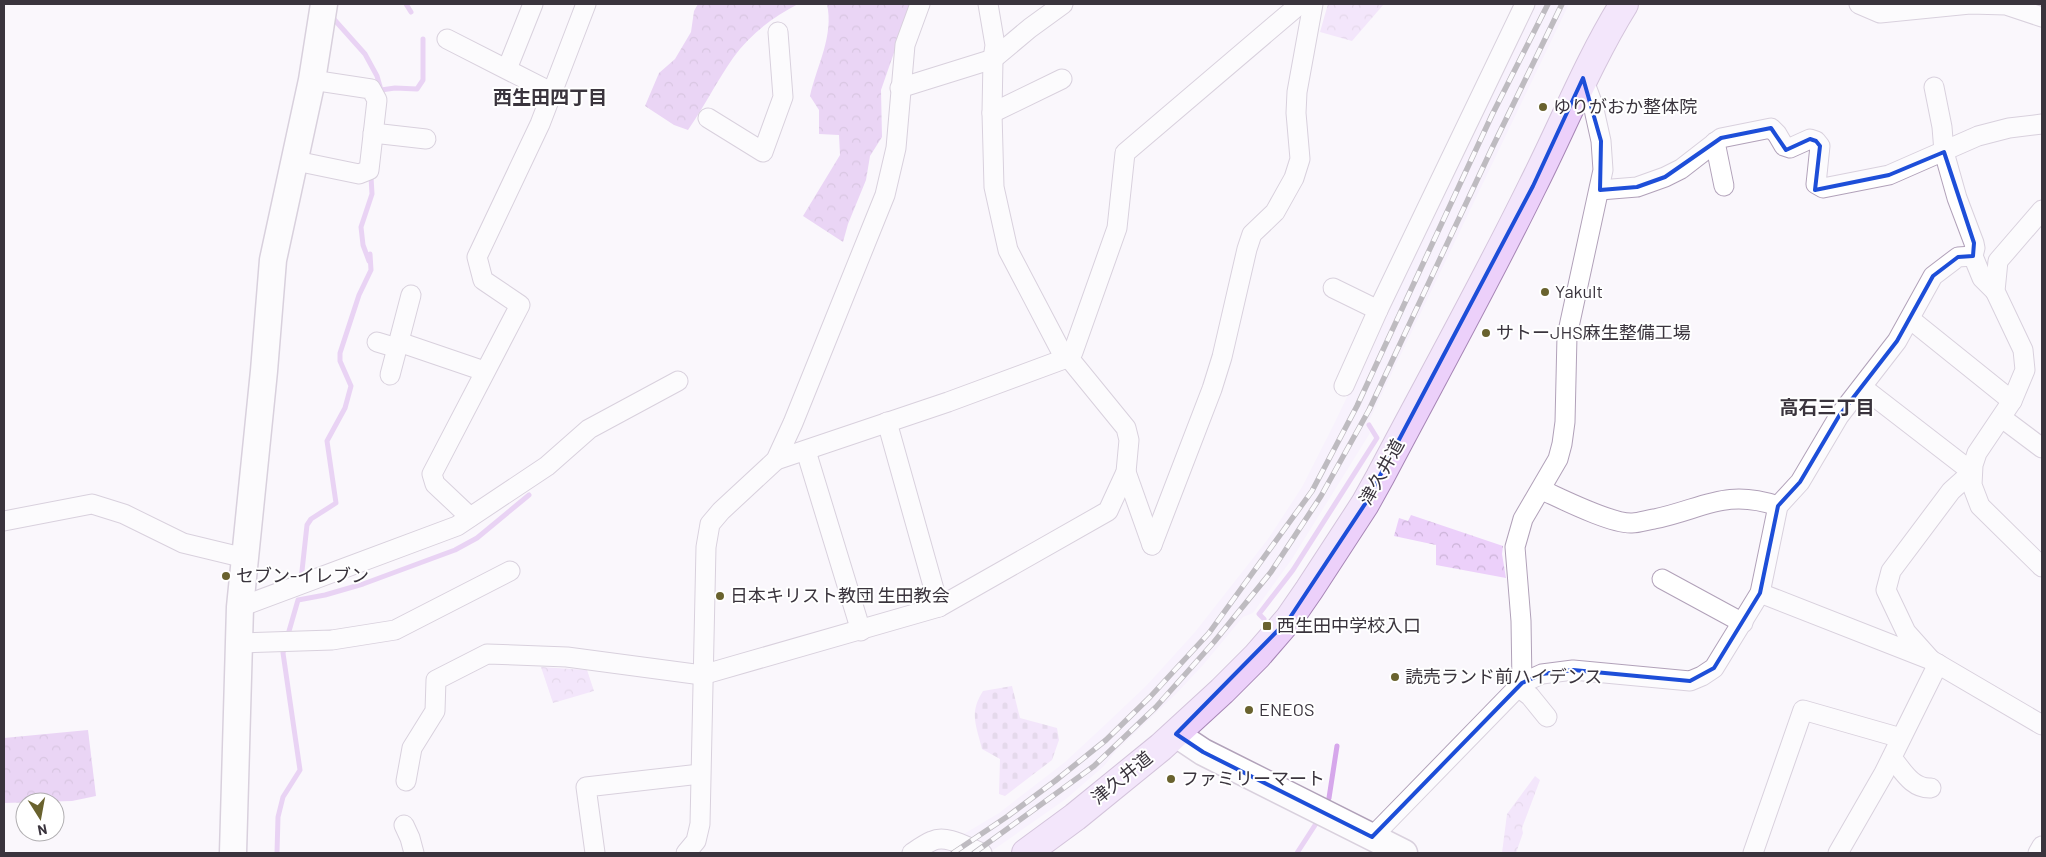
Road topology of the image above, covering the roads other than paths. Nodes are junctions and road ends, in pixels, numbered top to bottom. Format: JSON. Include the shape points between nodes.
{"nodes":[{"id":1,"x":324,"y":4,"type":"edge"},
{"id":2,"x":533,"y":4,"type":"edge"},
{"id":3,"x":586,"y":4,"type":"edge"},
{"id":4,"x":920,"y":4,"type":"edge"},
{"id":5,"x":988,"y":4,"type":"edge"},
{"id":6,"x":1064,"y":4,"type":"edge"},
{"id":7,"x":1300,"y":4,"type":"edge"},
{"id":8,"x":1313,"y":4,"type":"edge"},
{"id":9,"x":1525,"y":4,"type":"edge"},
{"id":10,"x":1624,"y":4,"type":"edge"},
{"id":11,"x":1859,"y":4,"type":"edge"},
{"id":12,"x":2042,"y":17,"type":"edge"},
{"id":13,"x":778,"y":32,"type":"dead end"},
{"id":14,"x":447,"y":39,"type":"dead end"},
{"id":15,"x":993,"y":59,"type":"junction"},
{"id":16,"x":506,"y":69,"type":"junction"},
{"id":17,"x":1583,"y":78,"type":"junction"},
{"id":18,"x":1062,"y":79,"type":"dead end"},
{"id":19,"x":312,"y":80,"type":"junction"},
{"id":20,"x":1934,"y":87,"type":"dead end"},
{"id":21,"x":900,"y":88,"type":"junction"},
{"id":22,"x":553,"y":93,"type":"junction"},
{"id":23,"x":992,"y":113,"type":"junction"},
{"id":24,"x":708,"y":118,"type":"dead end"},
{"id":25,"x":2042,"y":124,"type":"edge"},
{"id":26,"x":373,"y":133,"type":"junction"},
{"id":27,"x":426,"y":139,"type":"dead end"},
{"id":28,"x":1715,"y":142,"type":"junction"},
{"id":29,"x":1944,"y":152,"type":"junction"},
{"id":30,"x":296,"y":161,"type":"junction"},
{"id":31,"x":1724,"y":186,"type":"dead end"},
{"id":32,"x":1600,"y":190,"type":"junction"},
{"id":33,"x":2042,"y":210,"type":"edge"},
{"id":34,"x":1973,"y":256,"type":"junction"},
{"id":35,"x":1333,"y":288,"type":"dead end"},
{"id":36,"x":1995,"y":291,"type":"junction"},
{"id":37,"x":411,"y":295,"type":"dead end"},
{"id":38,"x":1378,"y":310,"type":"junction"},
{"id":39,"x":1910,"y":319,"type":"junction"},
{"id":40,"x":377,"y":342,"type":"dead end"},
{"id":41,"x":398,"y":345,"type":"junction"},
{"id":42,"x":1067,"y":358,"type":"junction"},
{"id":43,"x":484,"y":371,"type":"junction"},
{"id":44,"x":390,"y":375,"type":"dead end"},
{"id":45,"x":678,"y":381,"type":"dead end"},
{"id":46,"x":1344,"y":386,"type":"dead end"},
{"id":47,"x":1862,"y":387,"type":"junction"},
{"id":48,"x":2012,"y":401,"type":"junction"},
{"id":49,"x":2002,"y":418,"type":"junction"},
{"id":50,"x":886,"y":422,"type":"junction"},
{"id":51,"x":2042,"y":448,"type":"edge"},
{"id":52,"x":806,"y":451,"type":"junction"},
{"id":53,"x":776,"y":460,"type":"junction"},
{"id":54,"x":1126,"y":472,"type":"junction"},
{"id":55,"x":1972,"y":472,"type":"junction"},
{"id":56,"x":1542,"y":490,"type":"junction"},
{"id":57,"x":1778,"y":506,"type":"junction"},
{"id":58,"x":470,"y":517,"type":"junction"},
{"id":59,"x":4,"y":521,"type":"edge"},
{"id":60,"x":245,"y":558,"type":"junction"},
{"id":61,"x":2042,"y":567,"type":"edge"},
{"id":62,"x":510,"y":571,"type":"dead end"},
{"id":63,"x":1662,"y":579,"type":"dead end"},
{"id":64,"x":1760,"y":593,"type":"junction"},
{"id":65,"x":240,"y":607,"type":"junction"},
{"id":66,"x":939,"y":607,"type":"junction"},
{"id":67,"x":1743,"y":623,"type":"junction"},
{"id":68,"x":861,"y":630,"type":"junction"},
{"id":69,"x":238,"y":643,"type":"junction"},
{"id":70,"x":1935,"y":662,"type":"junction"},
{"id":71,"x":702,"y":675,"type":"junction"},
{"id":72,"x":1520,"y":685,"type":"junction"},
{"id":73,"x":1547,"y":717,"type":"dead end"},
{"id":74,"x":2042,"y":725,"type":"edge"},
{"id":75,"x":1176,"y":734,"type":"junction"},
{"id":76,"x":1901,"y":738,"type":"junction"},
{"id":77,"x":1892,"y":758,"type":"junction"},
{"id":78,"x":700,"y":774,"type":"junction"},
{"id":79,"x":406,"y":781,"type":"dead end"},
{"id":80,"x":1931,"y":788,"type":"dead end"},
{"id":81,"x":404,"y":825,"type":"dead end"},
{"id":82,"x":1372,"y":837,"type":"junction"},
{"id":83,"x":2042,"y":846,"type":"edge"},
{"id":84,"x":234,"y":853,"type":"edge"},
{"id":85,"x":414,"y":853,"type":"edge"},
{"id":86,"x":595,"y":853,"type":"edge"},
{"id":87,"x":686,"y":853,"type":"edge"},
{"id":88,"x":912,"y":853,"type":"edge"},
{"id":89,"x":982,"y":853,"type":"edge"},
{"id":90,"x":1026,"y":853,"type":"edge"},
{"id":91,"x":1401,"y":853,"type":"edge"},
{"id":92,"x":1753,"y":853,"type":"edge"},
{"id":93,"x":1838,"y":853,"type":"edge"},
{"id":94,"x":2038,"y":853,"type":"edge"}],
"edges":[{"from":1,"to":19,"type":"street"},
{"from":2,"to":16,"type":"street"},
{"from":3,"to":22,"type":"street"},
{"from":4,"to":21,"type":"street","via":[[905,45]]},
{"from":5,"to":15,"type":"street","via":[[995,45]]},
{"from":6,"to":15,"type":"street"},
{"from":7,"to":42,"type":"street","via":[[1125,153],[1117,228],[1073,352]]},
{"from":8,"to":54,"type":"street","via":[[1296,113],[1300,158],[1294,178],[1275,212],[1252,234],[1212,389],[1152,545]]},
{"from":9,"to":38,"type":"street"},
{"from":10,"to":17,"type":"main road","name":"津久井道"},
{"from":11,"to":12,"type":"street","via":[[1880,13],[1970,4],[2006,5]]},
{"from":13,"to":24,"type":"street","via":[[783,97],[763,152]]},
{"from":14,"to":16,"type":"street"},
{"from":15,"to":21,"type":"street"},
{"from":15,"to":23,"type":"street"},
{"from":16,"to":22,"type":"street"},
{"from":17,"to":32,"type":"street","via":[[1601,141],[1603,170]]},
{"from":17,"to":75,"type":"main road","name":"津久井道","via":[[1533,186],[1365,504],[1289,619],[1257,656]]},
{"from":18,"to":23,"type":"street"},
{"from":19,"to":26,"type":"street","via":[[371,89],[377,100]]},
{"from":19,"to":30,"type":"street"},
{"from":20,"to":29,"type":"street"},
{"from":21,"to":53,"type":"street","via":[[896,148],[885,195],[794,423]]},
{"from":22,"to":43,"type":"street","via":[[477,258],[483,280],[520,306]]},
{"from":23,"to":42,"type":"street","via":[[994,187],[1008,250]]},
{"from":25,"to":29,"type":"street","via":[[1978,136]]},
{"from":26,"to":27,"type":"street"},
{"from":26,"to":30,"type":"street","via":[[368,170],[359,174]]},
{"from":28,"to":29,"type":"street","via":[[1771,128],[1784,146],[1790,148],[1810,139],[1816,141],[1820,146],[1816,184],[1823,188],[1889,175]]},
{"from":28,"to":31,"type":"street"},
{"from":28,"to":32,"type":"street","via":[[1666,177],[1636,186]]},
{"from":29,"to":34,"type":"street","via":[[1974,242]]},
{"from":30,"to":60,"type":"street","via":[[273,260]]},
{"from":32,"to":56,"type":"street","via":[[1568,336],[1562,444],[1558,460]]},
{"from":33,"to":36,"type":"street","via":[[1998,262]]},
{"from":34,"to":36,"type":"street","via":[[1982,278]]},
{"from":34,"to":39,"type":"street","via":[[1958,257],[1934,276]]},
{"from":35,"to":38,"type":"street"},
{"from":36,"to":48,"type":"street","via":[[2025,362],[2025,370]]},
{"from":37,"to":41,"type":"street"},
{"from":38,"to":46,"type":"street"},
{"from":39,"to":47,"type":"street"},
{"from":39,"to":48,"type":"street"},
{"from":40,"to":41,"type":"street"},
{"from":41,"to":43,"type":"street"},
{"from":41,"to":44,"type":"street"},
{"from":42,"to":50,"type":"street"},
{"from":42,"to":54,"type":"street","via":[[1126,428],[1129,447]]},
{"from":43,"to":58,"type":"street","via":[[432,474],[435,484]]},
{"from":45,"to":58,"type":"street","via":[[589,429],[546,466]]},
{"from":47,"to":55,"type":"street"},
{"from":47,"to":57,"type":"street","via":[[1839,416],[1800,482]]},
{"from":48,"to":49,"type":"street"},
{"from":49,"to":51,"type":"street"},
{"from":49,"to":55,"type":"street","via":[[1977,453]]},
{"from":50,"to":52,"type":"street"},
{"from":50,"to":66,"type":"street"},
{"from":52,"to":53,"type":"street"},
{"from":52,"to":68,"type":"street"},
{"from":53,"to":71,"type":"street","via":[[710,524],[706,547]]},
{"from":54,"to":66,"type":"street","via":[[1108,511]]},
{"from":55,"to":61,"type":"street","via":[[1972,485],[1980,506]]},
{"from":55,"to":70,"type":"street","via":[[1951,490],[1891,571],[1886,590],[1906,632]]},
{"from":56,"to":57,"type":"street","via":[[1578,507],[1632,523],[1728,498]]},
{"from":56,"to":72,"type":"street","via":[[1523,519],[1515,547],[1521,621]]},
{"from":57,"to":64,"type":"street"},
{"from":58,"to":65,"type":"street","via":[[457,526]]},
{"from":59,"to":60,"type":"street","via":[[92,504],[124,514],[183,543]]},
{"from":60,"to":65,"type":"street"},
{"from":62,"to":69,"type":"street","via":[[394,630],[332,640]]},
{"from":63,"to":67,"type":"street"},
{"from":64,"to":67,"type":"street"},
{"from":64,"to":70,"type":"street"},
{"from":65,"to":69,"type":"street"},
{"from":66,"to":68,"type":"street"},
{"from":67,"to":72,"type":"street","via":[[1714,668],[1690,681],[1573,670],[1542,674]]},
{"from":68,"to":71,"type":"street"},
{"from":69,"to":84,"type":"street"},
{"from":70,"to":74,"type":"street"},
{"from":70,"to":76,"type":"street"},
{"from":71,"to":78,"type":"street"},
{"from":71,"to":79,"type":"street","via":[[567,657],[487,654],[436,680],[434,711],[412,748]]},
{"from":72,"to":73,"type":"street"},
{"from":72,"to":82,"type":"street"},
{"from":75,"to":82,"type":"street","via":[[1203,752]]},
{"from":75,"to":90,"type":"main road","name":"津久井道"},
{"from":76,"to":77,"type":"street"},
{"from":76,"to":92,"type":"street","via":[[1803,710]]},
{"from":77,"to":80,"type":"street","via":[[1915,785]]},
{"from":77,"to":93,"type":"street"},
{"from":78,"to":86,"type":"street","via":[[586,787]]},
{"from":78,"to":87,"type":"street","via":[[700,824],[696,841]]},
{"from":81,"to":85,"type":"street"},
{"from":82,"to":91,"type":"street"},
{"from":83,"to":94,"type":"street"},
{"from":88,"to":89,"type":"street","via":[[933,840],[941,839]]}]}
